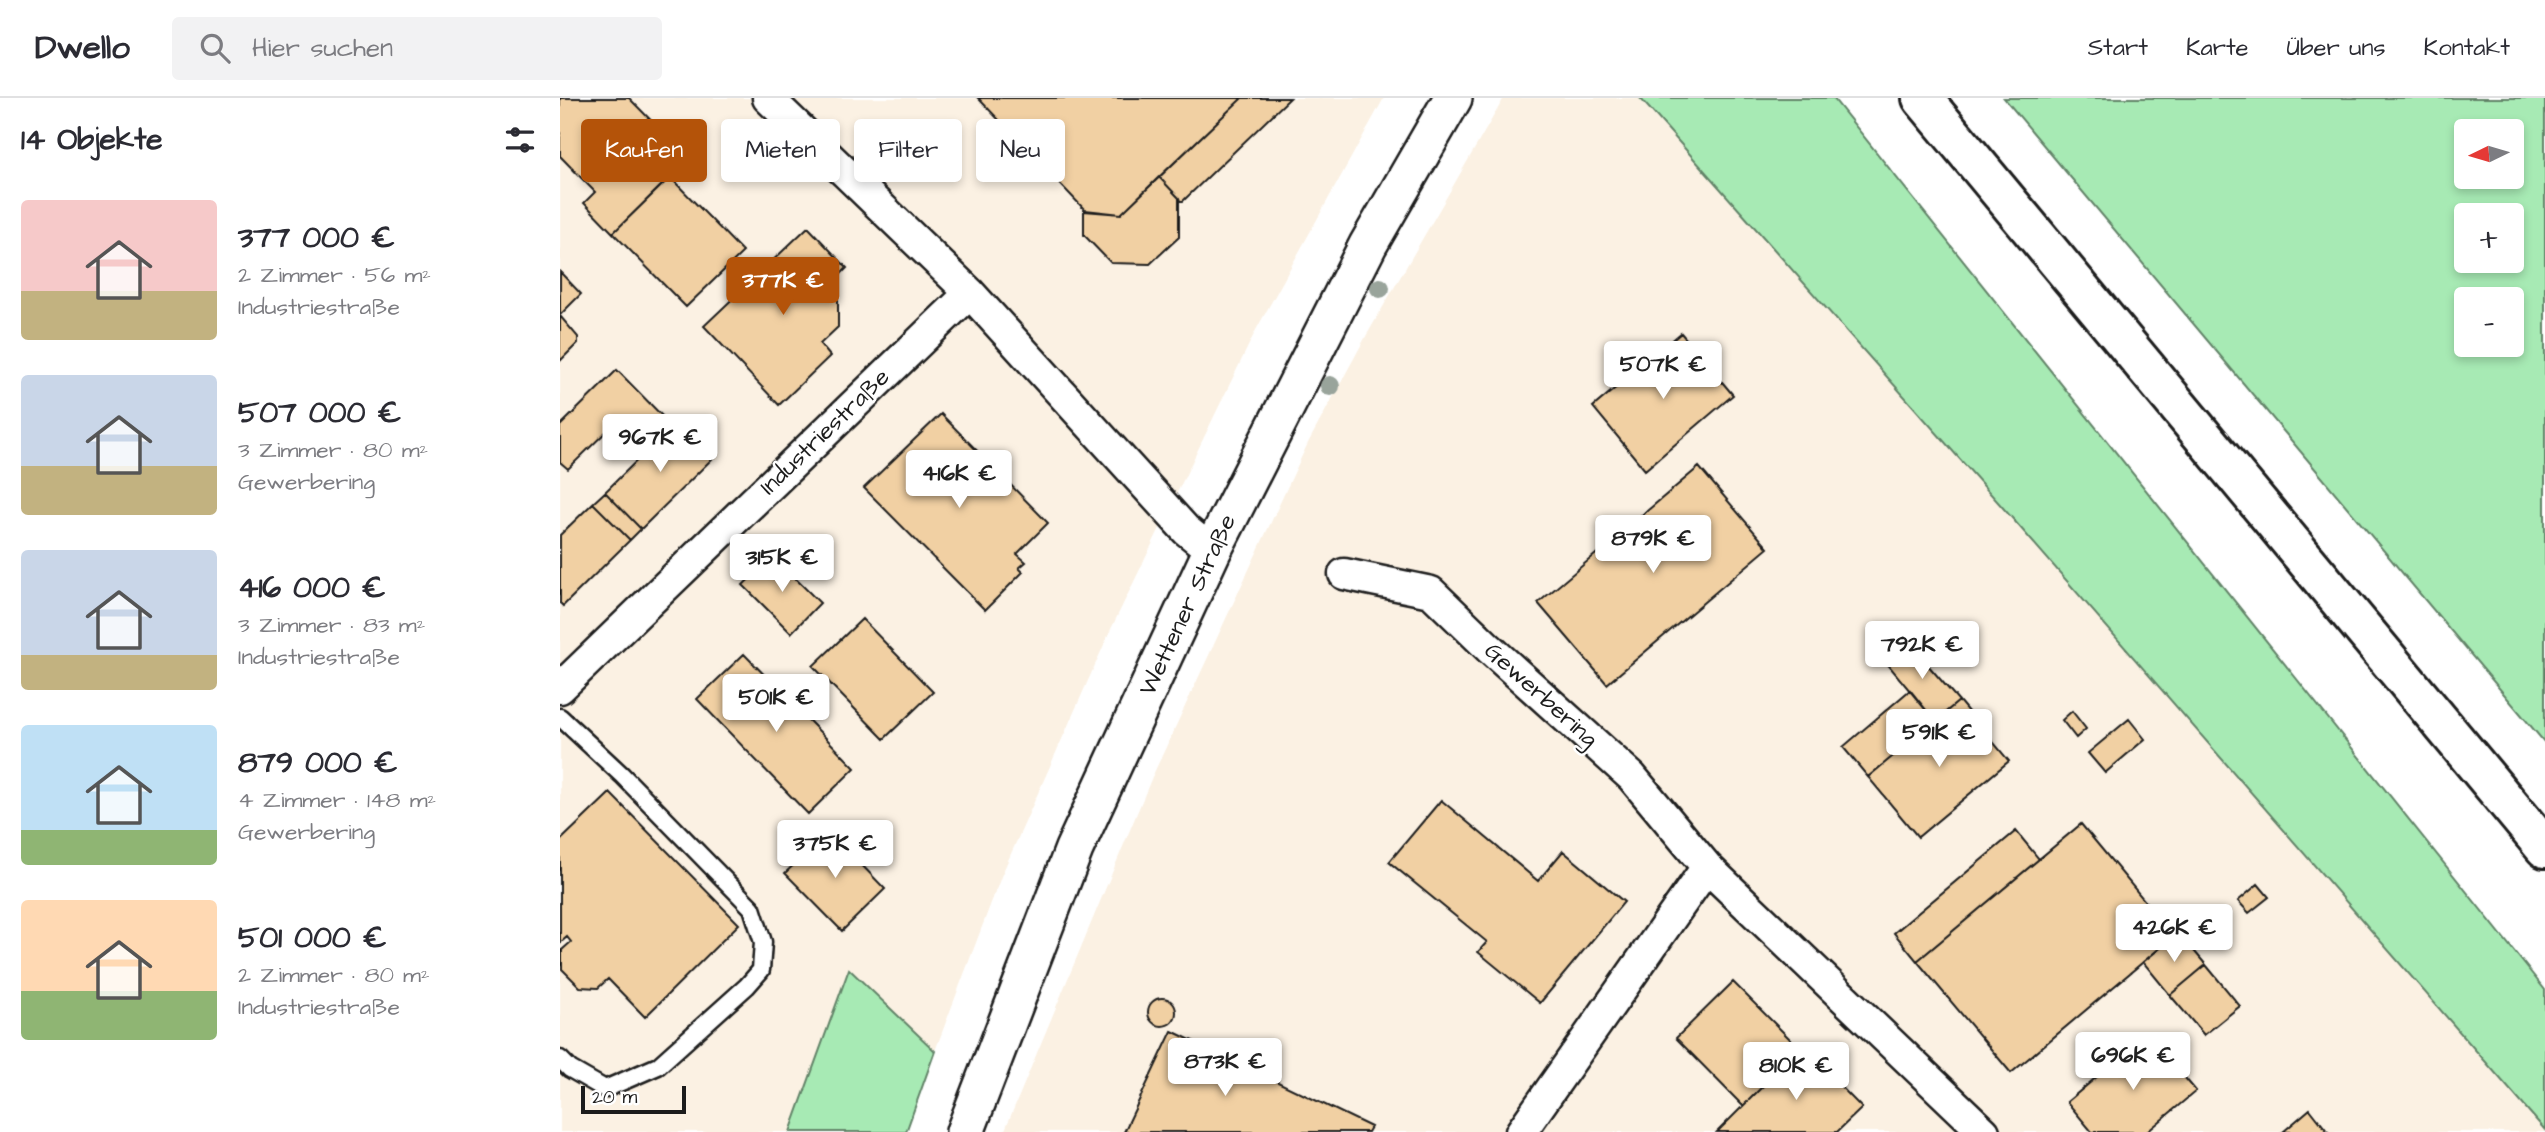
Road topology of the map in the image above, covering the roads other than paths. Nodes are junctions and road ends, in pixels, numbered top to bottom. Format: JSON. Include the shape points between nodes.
{"nodes":[{"id":1,"x":768,"y":98,"type":"edge"},
{"id":2,"x":1453,"y":98,"type":"edge"},
{"id":3,"x":1922,"y":98,"type":"edge"},
{"id":4,"x":970,"y":293,"type":"junction"},
{"id":5,"x":1212,"y":551,"type":"junction"},
{"id":6,"x":1344,"y":574,"type":"dead end"},
{"id":7,"x":560,"y":688,"type":"edge"},
{"id":8,"x":560,"y":717,"type":"edge"},
{"id":9,"x":2545,"y":848,"type":"edge"},
{"id":10,"x":1707,"y":867,"type":"junction"},
{"id":11,"x":560,"y":1059,"type":"edge"},
{"id":12,"x":965,"y":1132,"type":"edge"},
{"id":13,"x":1521,"y":1132,"type":"edge"},
{"id":14,"x":1984,"y":1132,"type":"edge"}],
"edges":[{"from":1,"to":4,"type":"street"},
{"from":2,"to":5,"type":"street","name":"Wettener Straße","via":[[1368,245]]},
{"from":3,"to":9,"type":"main road"},
{"from":4,"to":5,"type":"street","via":[[1186,530]]},
{"from":4,"to":7,"type":"street","name":"Industriestraße"},
{"from":5,"to":12,"type":"street","name":"Wettener Straße","via":[[1074,849]]},
{"from":6,"to":10,"type":"street","name":"Gewerbering","via":[[1431,592],[1632,777]]},
{"from":8,"to":11,"type":"lane","via":[[752,908],[763,942],[761,970],[658,1066],[605,1089]]},
{"from":10,"to":13,"type":"street"},
{"from":10,"to":14,"type":"street","name":"Gewerbering"}]}
